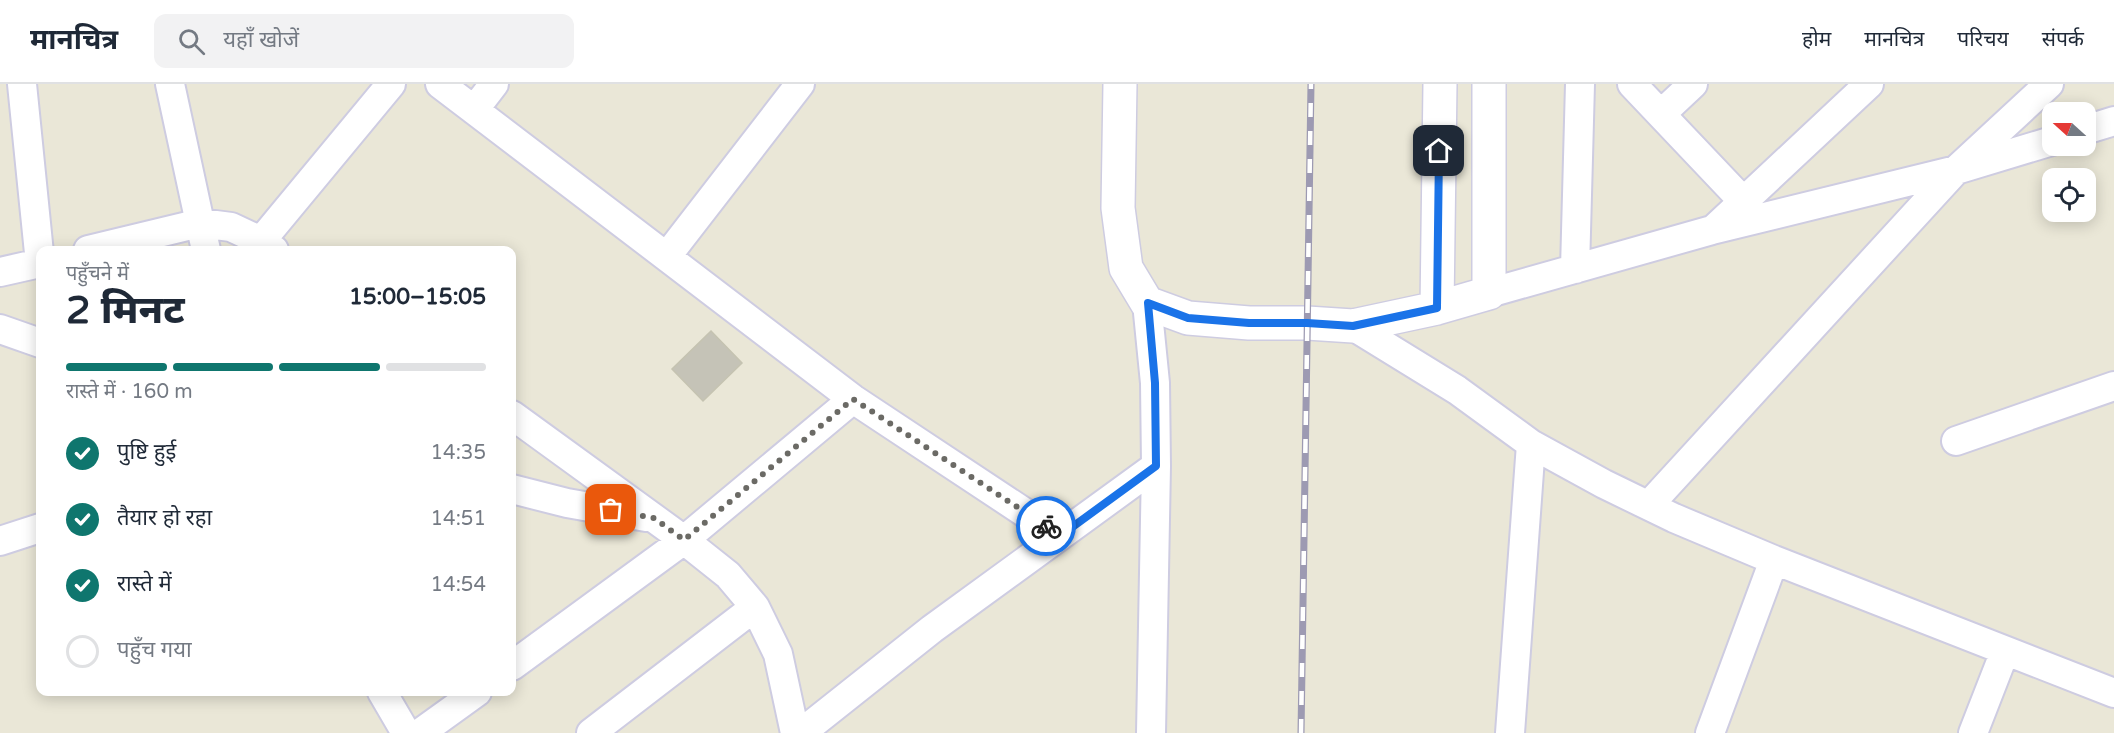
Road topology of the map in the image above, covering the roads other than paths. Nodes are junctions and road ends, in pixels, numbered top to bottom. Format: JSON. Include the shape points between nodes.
{"nodes":[{"id":1,"x":22,"y":84,"type":"edge"},
{"id":2,"x":170,"y":84,"type":"edge"},
{"id":3,"x":391,"y":84,"type":"edge"},
{"id":4,"x":440,"y":84,"type":"edge"},
{"id":5,"x":494,"y":84,"type":"edge"},
{"id":6,"x":800,"y":84,"type":"edge"},
{"id":7,"x":1120,"y":84,"type":"edge"},
{"id":8,"x":1440,"y":84,"type":"edge"},
{"id":9,"x":1489,"y":84,"type":"edge"},
{"id":10,"x":1580,"y":84,"type":"edge"},
{"id":11,"x":1632,"y":84,"type":"edge"},
{"id":12,"x":1693,"y":84,"type":"edge"},
{"id":13,"x":1867,"y":85,"type":"edge"},
{"id":14,"x":2045,"y":85,"type":"edge"},
{"id":15,"x":474,"y":110,"type":"junction"},
{"id":16,"x":1661,"y":114,"type":"junction"},
{"id":17,"x":2114,"y":121,"type":"edge"},
{"id":18,"x":2096,"y":127,"type":"edge"},
{"id":19,"x":2042,"y":144,"type":"edge"},
{"id":20,"x":1956,"y":171,"type":"junction"},
{"id":21,"x":1743,"y":201,"type":"junction"},
{"id":22,"x":200,"y":223,"type":"junction"},
{"id":23,"x":1712,"y":230,"type":"junction"},
{"id":24,"x":38,"y":246,"type":"edge"},
{"id":25,"x":105,"y":246,"type":"edge"},
{"id":26,"x":205,"y":246,"type":"edge"},
{"id":27,"x":267,"y":246,"type":"edge"},
{"id":28,"x":668,"y":256,"type":"junction"},
{"id":29,"x":36,"y":264,"type":"edge"},
{"id":30,"x":1575,"y":268,"type":"junction"},
{"id":31,"x":0,"y":272,"type":"edge"},
{"id":32,"x":1489,"y":293,"type":"junction"},
{"id":33,"x":1148,"y":303,"type":"junction"},
{"id":34,"x":1437,"y":308,"type":"junction"},
{"id":35,"x":1353,"y":326,"type":"junction"},
{"id":36,"x":0,"y":329,"type":"edge"},
{"id":37,"x":36,"y":342,"type":"edge"},
{"id":38,"x":2114,"y":386,"type":"edge"},
{"id":39,"x":853,"y":399,"type":"junction"},
{"id":40,"x":516,"y":418,"type":"edge"},
{"id":41,"x":1956,"y":441,"type":"dead end"},
{"id":42,"x":1531,"y":444,"type":"junction"},
{"id":43,"x":1156,"y":466,"type":"junction"},
{"id":44,"x":516,"y":490,"type":"edge"},
{"id":45,"x":1649,"y":505,"type":"junction"},
{"id":46,"x":654,"y":518,"type":"junction"},
{"id":47,"x":36,"y":529,"type":"edge"},
{"id":48,"x":1060,"y":536,"type":"junction"},
{"id":49,"x":684,"y":540,"type":"junction"},
{"id":50,"x":0,"y":541,"type":"edge"},
{"id":51,"x":1774,"y":560,"type":"junction"},
{"id":52,"x":755,"y":607,"type":"junction"},
{"id":53,"x":2005,"y":651,"type":"junction"},
{"id":54,"x":516,"y":663,"type":"edge"},
{"id":55,"x":2114,"y":693,"type":"edge"},
{"id":56,"x":384,"y":696,"type":"edge"},
{"id":57,"x":471,"y":696,"type":"edge"},
{"id":58,"x":406,"y":733,"type":"edge"},
{"id":59,"x":420,"y":733,"type":"edge"},
{"id":60,"x":591,"y":733,"type":"edge"},
{"id":61,"x":795,"y":733,"type":"edge"},
{"id":62,"x":801,"y":733,"type":"edge"},
{"id":63,"x":1151,"y":733,"type":"edge"},
{"id":64,"x":1510,"y":733,"type":"edge"},
{"id":65,"x":1710,"y":733,"type":"edge"},
{"id":66,"x":1973,"y":733,"type":"edge"}],
"edges":[{"from":1,"to":24,"type":"street"},
{"from":2,"to":22,"type":"street"},
{"from":3,"to":27,"type":"street"},
{"from":4,"to":15,"type":"street"},
{"from":5,"to":15,"type":"street"},
{"from":6,"to":28,"type":"street"},
{"from":7,"to":33,"type":"street","via":[[1118,208],[1126,268]]},
{"from":8,"to":34,"type":"street"},
{"from":9,"to":32,"type":"street"},
{"from":10,"to":30,"type":"street"},
{"from":11,"to":16,"type":"street"},
{"from":12,"to":16,"type":"street"},
{"from":13,"to":21,"type":"street"},
{"from":14,"to":20,"type":"street"},
{"from":15,"to":28,"type":"street"},
{"from":16,"to":21,"type":"street"},
{"from":17,"to":18,"type":"street"},
{"from":19,"to":20,"type":"street"},
{"from":20,"to":23,"type":"street"},
{"from":20,"to":45,"type":"street"},
{"from":21,"to":23,"type":"street"},
{"from":22,"to":25,"type":"street"},
{"from":22,"to":26,"type":"street"},
{"from":22,"to":27,"type":"street","via":[[231,227]]},
{"from":23,"to":30,"type":"street"},
{"from":28,"to":39,"type":"street"},
{"from":29,"to":31,"type":"street"},
{"from":30,"to":32,"type":"street"},
{"from":32,"to":34,"type":"street"},
{"from":33,"to":35,"type":"street","via":[[1188,318]]},
{"from":33,"to":43,"type":"street","via":[[1155,383]]},
{"from":34,"to":35,"type":"street"},
{"from":35,"to":42,"type":"street","via":[[1457,390]]},
{"from":36,"to":37,"type":"street"},
{"from":38,"to":41,"type":"street"},
{"from":39,"to":48,"type":"street"},
{"from":39,"to":49,"type":"street"},
{"from":40,"to":46,"type":"street"},
{"from":42,"to":45,"type":"street"},
{"from":42,"to":64,"type":"street"},
{"from":43,"to":48,"type":"street"},
{"from":43,"to":63,"type":"street"},
{"from":44,"to":46,"type":"street"},
{"from":45,"to":51,"type":"street"},
{"from":46,"to":49,"type":"street"},
{"from":47,"to":50,"type":"street"},
{"from":48,"to":62,"type":"street","via":[[932,629]]},
{"from":49,"to":52,"type":"street","via":[[729,575]]},
{"from":49,"to":54,"type":"street"},
{"from":51,"to":53,"type":"street"},
{"from":51,"to":65,"type":"street"},
{"from":52,"to":60,"type":"street"},
{"from":52,"to":61,"type":"street","via":[[778,654]]},
{"from":53,"to":55,"type":"street"},
{"from":53,"to":66,"type":"street"},
{"from":56,"to":58,"type":"street"},
{"from":57,"to":59,"type":"street"}]}
